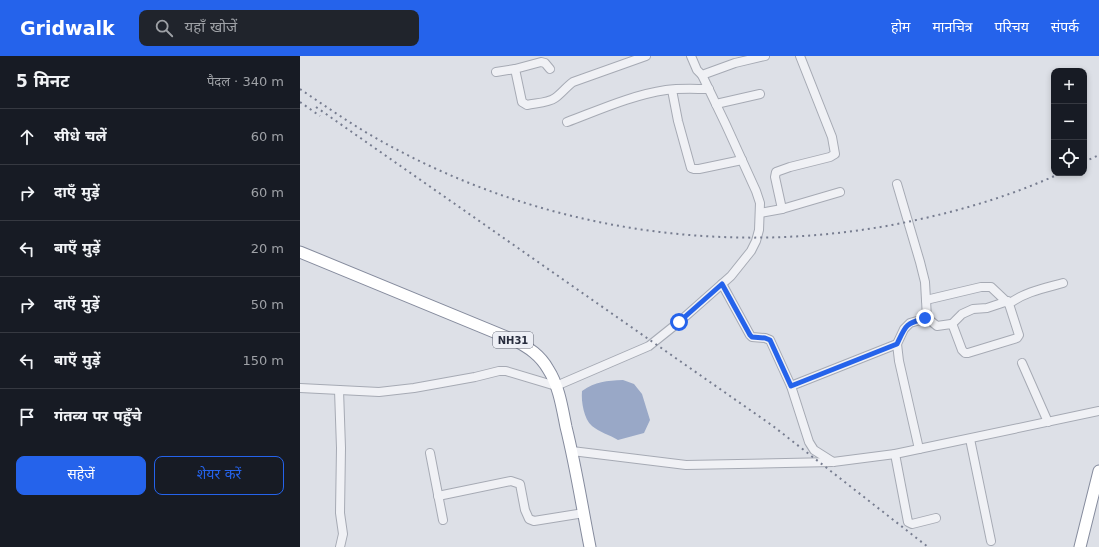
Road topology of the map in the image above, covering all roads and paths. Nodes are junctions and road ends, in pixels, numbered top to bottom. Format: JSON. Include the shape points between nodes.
{"nodes":[{"id":1,"x":646,"y":56,"type":"edge"},
{"id":2,"x":691,"y":56,"type":"edge"},
{"id":3,"x":765,"y":56,"type":"edge"},
{"id":4,"x":800,"y":56,"type":"edge"},
{"id":5,"x":515,"y":69,"type":"junction"},
{"id":6,"x":550,"y":69,"type":"dead end"},
{"id":7,"x":496,"y":72,"type":"dead end"},
{"id":8,"x":702,"y":75,"type":"junction"},
{"id":9,"x":709,"y":89,"type":"junction"},
{"id":10,"x":672,"y":90,"type":"junction"},
{"id":11,"x":760,"y":94,"type":"dead end"},
{"id":12,"x":716,"y":104,"type":"junction"},
{"id":13,"x":567,"y":122,"type":"dead end"},
{"id":14,"x":742,"y":160,"type":"junction"},
{"id":15,"x":897,"y":184,"type":"dead end"},
{"id":16,"x":840,"y":192,"type":"dead end"},
{"id":17,"x":782,"y":209,"type":"junction"},
{"id":18,"x":760,"y":213,"type":"junction"},
{"id":19,"x":300,"y":252,"type":"edge"},
{"id":20,"x":1063,"y":283,"type":"dead end"},
{"id":21,"x":722,"y":284,"type":"junction"},
{"id":22,"x":926,"y":300,"type":"junction"},
{"id":23,"x":1008,"y":303,"type":"junction"},
{"id":24,"x":927,"y":318,"type":"junction"},
{"id":25,"x":952,"y":324,"type":"junction"},
{"id":26,"x":897,"y":344,"type":"junction"},
{"id":27,"x":1022,"y":363,"type":"dead end"},
{"id":28,"x":556,"y":386,"type":"junction"},
{"id":29,"x":791,"y":386,"type":"junction"},
{"id":30,"x":300,"y":388,"type":"edge"},
{"id":31,"x":339,"y":390,"type":"junction"},
{"id":32,"x":1099,"y":411,"type":"edge"},
{"id":33,"x":1048,"y":422,"type":"junction"},
{"id":34,"x":970,"y":439,"type":"junction"},
{"id":35,"x":919,"y":450,"type":"junction"},
{"id":36,"x":572,"y":451,"type":"junction"},
{"id":37,"x":430,"y":453,"type":"dead end"},
{"id":38,"x":895,"y":454,"type":"junction"},
{"id":39,"x":833,"y":462,"type":"junction"},
{"id":40,"x":1099,"y":471,"type":"edge"},
{"id":41,"x":438,"y":496,"type":"junction"},
{"id":42,"x":584,"y":513,"type":"junction"},
{"id":43,"x":936,"y":518,"type":"dead end"},
{"id":44,"x":443,"y":520,"type":"dead end"},
{"id":45,"x":991,"y":541,"type":"dead end"},
{"id":46,"x":340,"y":547,"type":"edge"},
{"id":47,"x":590,"y":547,"type":"edge"},
{"id":48,"x":1080,"y":547,"type":"edge"}],
"edges":[{"from":1,"to":5,"type":"street","via":[[573,82],[549,101],[527,105],[522,102]]},
{"from":2,"to":8,"type":"street"},
{"from":3,"to":8,"type":"street"},
{"from":4,"to":17,"type":"street","via":[[832,137],[835,154],[776,172]]},
{"from":5,"to":6,"type":"street","via":[[541,62]]},
{"from":5,"to":7,"type":"street"},
{"from":8,"to":9,"type":"street"},
{"from":9,"to":10,"type":"street"},
{"from":9,"to":12,"type":"street"},
{"from":10,"to":13,"type":"street","via":[[632,99]]},
{"from":10,"to":14,"type":"street","via":[[691,168],[694,170]]},
{"from":11,"to":12,"type":"street"},
{"from":12,"to":14,"type":"street"},
{"from":14,"to":18,"type":"street","via":[[756,190]]},
{"from":15,"to":22,"type":"street","via":[[925,282]]},
{"from":16,"to":17,"type":"street"},
{"from":17,"to":18,"type":"street"},
{"from":18,"to":21,"type":"street","via":[[759,230],[751,251]]},
{"from":19,"to":28,"type":"highway","number":"NH31","via":[[516,341],[540,357]]},
{"from":20,"to":23,"type":"street"},
{"from":21,"to":28,"type":"street","via":[[653,343]]},
{"from":21,"to":29,"type":"street","via":[[750,335],[770,340]]},
{"from":22,"to":23,"type":"street","via":[[991,287]]},
{"from":22,"to":24,"type":"street"},
{"from":23,"to":25,"type":"street","via":[[973,309],[962,314]]},
{"from":23,"to":25,"type":"street","via":[[1019,335],[1014,340],[965,353]]},
{"from":24,"to":25,"type":"street","via":[[937,326]]},
{"from":24,"to":26,"type":"street","via":[[910,322]]},
{"from":26,"to":29,"type":"street"},
{"from":26,"to":35,"type":"street","via":[[898,362]]},
{"from":27,"to":33,"type":"street"},
{"from":28,"to":31,"type":"street","via":[[499,371],[414,388],[379,392]]},
{"from":28,"to":36,"type":"highway","number":"NH31"},
{"from":29,"to":39,"type":"street","via":[[809,442],[814,450]]},
{"from":30,"to":31,"type":"street"},
{"from":31,"to":46,"type":"street","via":[[340,513],[343,534]]},
{"from":32,"to":33,"type":"street"},
{"from":33,"to":34,"type":"street"},
{"from":34,"to":35,"type":"street"},
{"from":34,"to":45,"type":"street"},
{"from":35,"to":38,"type":"street"},
{"from":36,"to":39,"type":"street","via":[[686,465]]},
{"from":36,"to":42,"type":"highway","number":"NH31"},
{"from":37,"to":41,"type":"street"},
{"from":38,"to":39,"type":"street"},
{"from":38,"to":43,"type":"street","via":[[908,522],[912,524]]},
{"from":40,"to":48,"type":"highway"},
{"from":41,"to":42,"type":"street","via":[[511,481],[520,484],[529,520]]},
{"from":41,"to":44,"type":"street"},
{"from":42,"to":47,"type":"highway","number":"NH31"}]}
